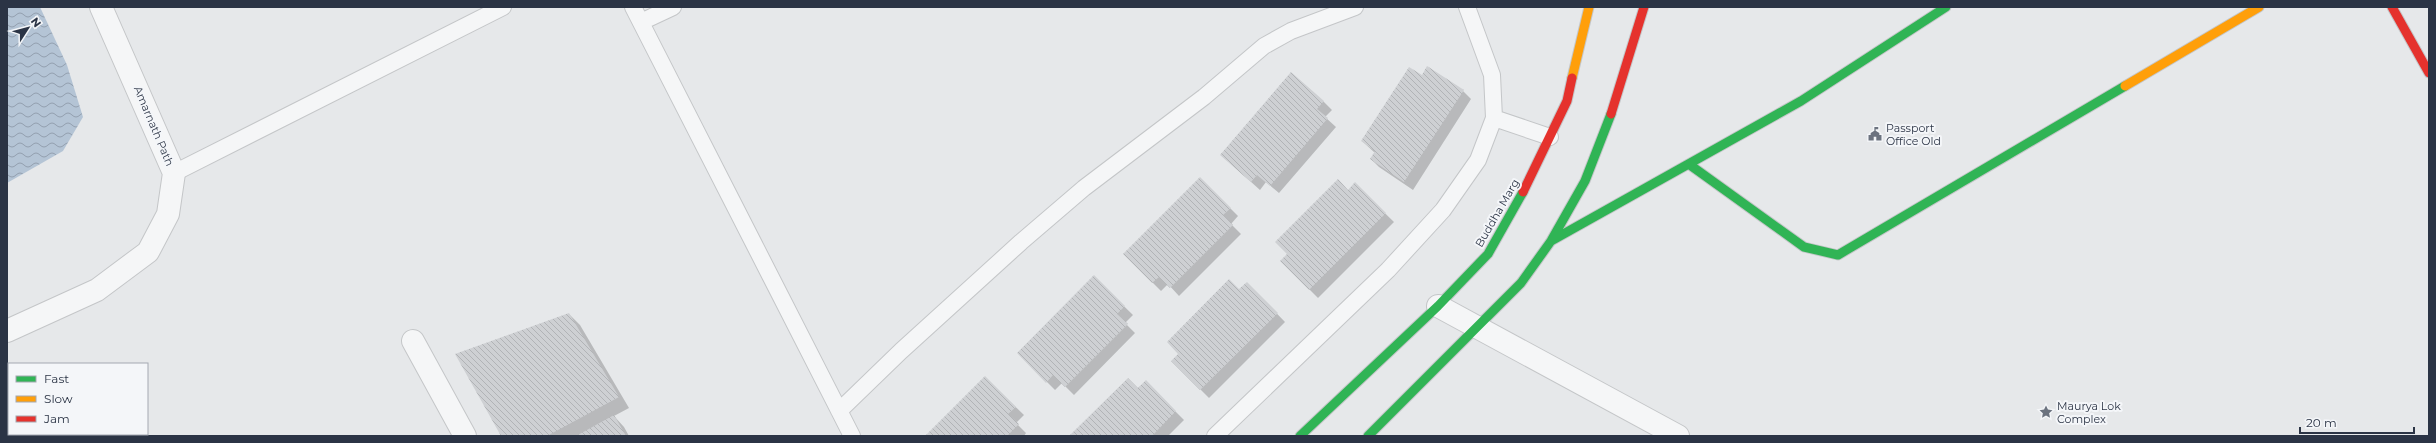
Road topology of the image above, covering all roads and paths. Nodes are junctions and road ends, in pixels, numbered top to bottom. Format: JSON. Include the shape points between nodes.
{"nodes":[{"id":1,"x":101,"y":7,"type":"edge"},
{"id":2,"x":503,"y":7,"type":"edge"},
{"id":3,"x":633,"y":7,"type":"edge"},
{"id":4,"x":674,"y":7,"type":"edge"},
{"id":5,"x":1355,"y":7,"type":"edge"},
{"id":6,"x":1467,"y":7,"type":"edge"},
{"id":7,"x":1588,"y":7,"type":"edge"},
{"id":8,"x":1644,"y":7,"type":"edge"},
{"id":9,"x":1946,"y":7,"type":"edge"},
{"id":10,"x":2259,"y":7,"type":"edge"},
{"id":11,"x":2392,"y":7,"type":"edge"},
{"id":12,"x":641,"y":22,"type":"junction"},
{"id":13,"x":2429,"y":73,"type":"edge"},
{"id":14,"x":1494,"y":118,"type":"junction"},
{"id":15,"x":1550,"y":137,"type":"junction"},
{"id":16,"x":1690,"y":165,"type":"junction"},
{"id":17,"x":174,"y":172,"type":"junction"},
{"id":18,"x":1551,"y":242,"type":"junction"},
{"id":19,"x":1438,"y":306,"type":"junction"},
{"id":20,"x":1477,"y":327,"type":"junction"},
{"id":21,"x":7,"y":331,"type":"edge"},
{"id":22,"x":414,"y":341,"type":"dead end"},
{"id":23,"x":839,"y":411,"type":"junction"},
{"id":24,"x":465,"y":436,"type":"edge"},
{"id":25,"x":852,"y":436,"type":"edge"},
{"id":26,"x":1215,"y":436,"type":"edge"},
{"id":27,"x":1300,"y":436,"type":"edge"},
{"id":28,"x":1368,"y":436,"type":"edge"},
{"id":29,"x":1678,"y":436,"type":"edge"}],
"edges":[{"from":1,"to":17,"type":"street","name":"Amarnath Path"},
{"from":2,"to":17,"type":"lane"},
{"from":3,"to":12,"type":"lane"},
{"from":4,"to":12,"type":"lane"},
{"from":5,"to":23,"type":"lane","via":[[1290,31],[1264,46],[1204,97],[1084,188],[1021,242]]},
{"from":6,"to":14,"type":"lane","via":[[1492,75]]},
{"from":7,"to":15,"type":"main road","name":"Buddha Marg","via":[[1567,101]]},
{"from":8,"to":18,"type":"main road","via":[[1608,124],[1585,181]]},
{"from":9,"to":16,"type":"main road","via":[[1801,101]]},
{"from":10,"to":16,"type":"main road","via":[[1838,255],[1804,247]]},
{"from":11,"to":13,"type":"main road"},
{"from":12,"to":23,"type":"lane"},
{"from":14,"to":15,"type":"lane"},
{"from":14,"to":26,"type":"lane","via":[[1478,160],[1442,210],[1388,270]]},
{"from":15,"to":19,"type":"main road","name":"Buddha Marg","via":[[1515,208],[1488,254]]},
{"from":16,"to":18,"type":"main road"},
{"from":17,"to":21,"type":"street","name":"Amarnath Path","via":[[168,214],[148,252],[97,290]]},
{"from":18,"to":20,"type":"main road","via":[[1521,283]]},
{"from":19,"to":20,"type":"street"},
{"from":19,"to":27,"type":"main road","name":"Buddha Marg"},
{"from":20,"to":28,"type":"main road"},
{"from":20,"to":29,"type":"street"},
{"from":22,"to":24,"type":"street"},
{"from":23,"to":25,"type":"lane"}]}
